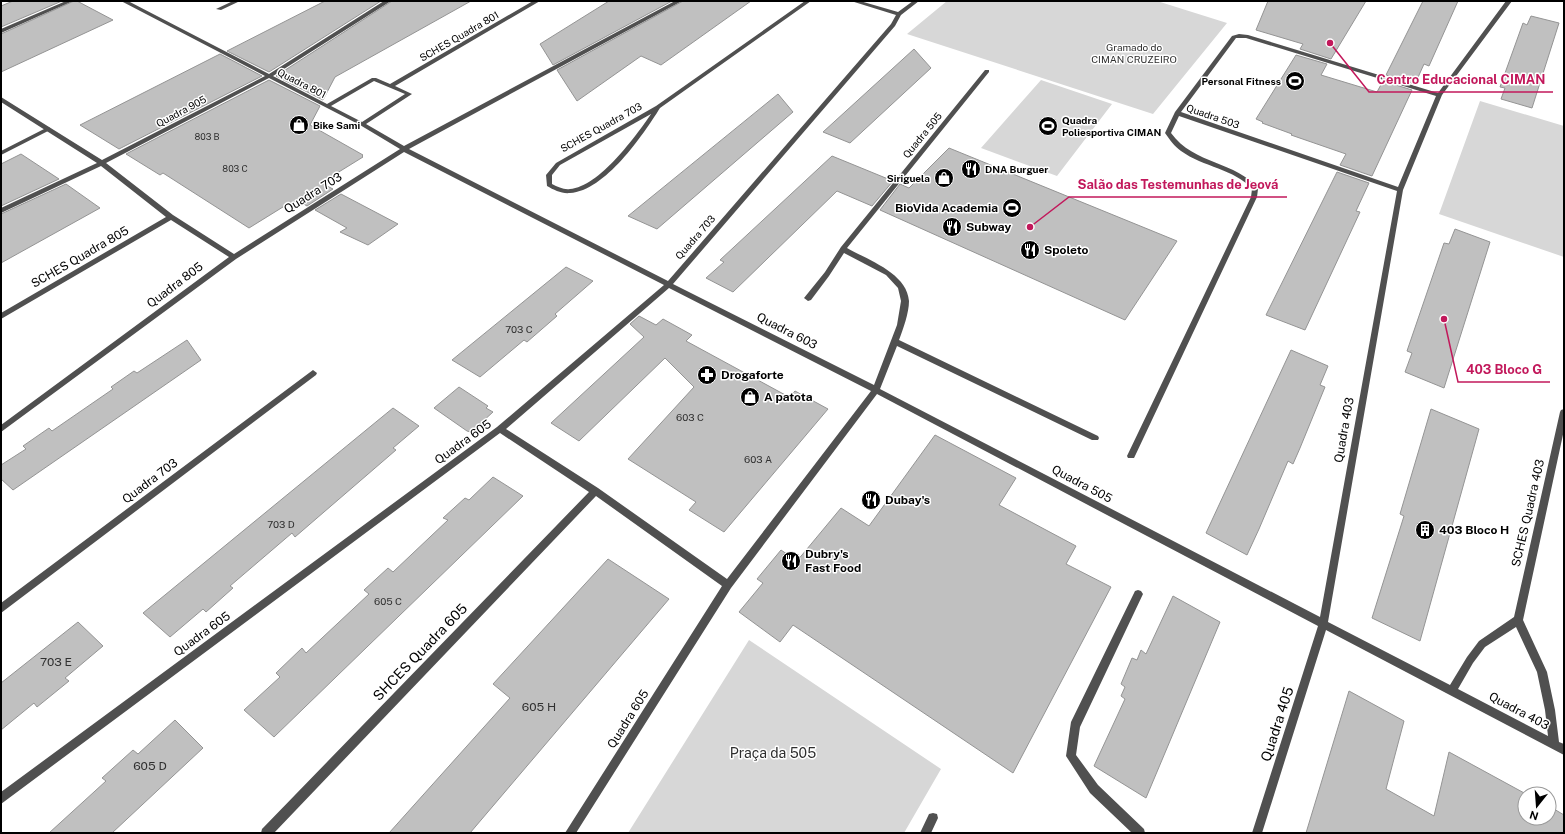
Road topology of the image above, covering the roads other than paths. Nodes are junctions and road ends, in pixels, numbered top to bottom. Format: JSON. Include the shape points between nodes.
{"nodes":[{"id":1,"x":70,"y":1,"type":"edge"},
{"id":2,"x":124,"y":1,"type":"edge"},
{"id":3,"x":237,"y":1,"type":"edge"},
{"id":4,"x":388,"y":1,"type":"edge"},
{"id":5,"x":537,"y":1,"type":"edge"},
{"id":6,"x":679,"y":1,"type":"edge"},
{"id":7,"x":808,"y":1,"type":"edge"},
{"id":8,"x":854,"y":1,"type":"edge"},
{"id":9,"x":916,"y":1,"type":"edge"},
{"id":10,"x":1509,"y":1,"type":"edge"},
{"id":11,"x":219,"y":9,"type":"dead end"},
{"id":12,"x":899,"y":14,"type":"junction"},
{"id":13,"x":1,"y":31,"type":"edge"},
{"id":14,"x":987,"y":71,"type":"dead end"},
{"id":15,"x":269,"y":76,"type":"junction"},
{"id":16,"x":390,"y":86,"type":"junction"},
{"id":17,"x":1439,"y":95,"type":"junction"},
{"id":18,"x":1,"y":99,"type":"edge"},
{"id":19,"x":327,"y":106,"type":"junction"},
{"id":20,"x":658,"y":107,"type":"junction"},
{"id":21,"x":1177,"y":113,"type":"junction"},
{"id":22,"x":362,"y":124,"type":"junction"},
{"id":23,"x":48,"y":129,"type":"junction"},
{"id":24,"x":404,"y":149,"type":"junction"},
{"id":25,"x":1,"y":153,"type":"edge"},
{"id":26,"x":102,"y":163,"type":"junction"},
{"id":27,"x":1400,"y":190,"type":"junction"},
{"id":28,"x":1,"y":211,"type":"edge"},
{"id":29,"x":171,"y":216,"type":"junction"},
{"id":30,"x":843,"y":249,"type":"junction"},
{"id":31,"x":234,"y":257,"type":"junction"},
{"id":32,"x":669,"y":284,"type":"junction"},
{"id":33,"x":808,"y":298,"type":"dead end"},
{"id":34,"x":1,"y":316,"type":"edge"},
{"id":35,"x":896,"y":342,"type":"junction"},
{"id":36,"x":313,"y":373,"type":"dead end"},
{"id":37,"x":876,"y":390,"type":"junction"},
{"id":38,"x":1564,"y":412,"type":"edge"},
{"id":39,"x":1,"y":429,"type":"edge"},
{"id":40,"x":500,"y":430,"type":"junction"},
{"id":41,"x":1095,"y":438,"type":"dead end"},
{"id":42,"x":1131,"y":456,"type":"dead end"},
{"id":43,"x":595,"y":491,"type":"junction"},
{"id":44,"x":728,"y":585,"type":"junction"},
{"id":45,"x":1138,"y":594,"type":"dead end"},
{"id":46,"x":1,"y":609,"type":"edge"},
{"id":47,"x":1518,"y":620,"type":"junction"},
{"id":48,"x":1323,"y":624,"type":"junction"},
{"id":49,"x":1452,"y":691,"type":"junction"},
{"id":50,"x":1554,"y":744,"type":"junction"},
{"id":51,"x":1564,"y":750,"type":"edge"},
{"id":52,"x":1,"y":799,"type":"edge"},
{"id":53,"x":933,"y":818,"type":"dead end"},
{"id":54,"x":266,"y":833,"type":"edge"},
{"id":55,"x":570,"y":833,"type":"edge"},
{"id":56,"x":925,"y":833,"type":"edge"},
{"id":57,"x":1140,"y":833,"type":"edge"},
{"id":58,"x":1257,"y":833,"type":"edge"}],
"edges":[{"from":1,"to":13,"type":"street"},
{"from":2,"to":15,"type":"street"},
{"from":3,"to":11,"type":"street"},
{"from":4,"to":15,"type":"street","name":"Quadra 905"},
{"from":5,"to":16,"type":"street","name":"SCHES Quadra 801"},
{"from":6,"to":24,"type":"street","name":"Quadra 703"},
{"from":7,"to":20,"type":"street","name":"SCHES Quadra 703"},
{"from":8,"to":12,"type":"street"},
{"from":9,"to":12,"type":"street","name":"Quadra 703"},
{"from":10,"to":17,"type":"street","name":"Quadra 403"},
{"from":12,"to":32,"type":"street","name":"Quadra 703","via":[[893,25]]},
{"from":14,"to":30,"type":"street","name":"Quadra 505"},
{"from":15,"to":19,"type":"street","name":"Quadra 801"},
{"from":15,"to":26,"type":"street","name":"Quadra 905"},
{"from":16,"to":19,"type":"street","name":"Quadra 801","via":[[374,79]]},
{"from":16,"to":22,"type":"street","name":"Quadra 801","via":[[409,94]]},
{"from":17,"to":21,"type":"street","name":"Quadra 503","via":[[1239,36],[1234,37]]},
{"from":17,"to":27,"type":"street","name":"Quadra 403"},
{"from":18,"to":23,"type":"street"},
{"from":19,"to":22,"type":"street","name":"Quadra 801"},
{"from":20,"to":20,"type":"street","name":"SCHES Quadra 703","via":[[558,164],[548,175],[549,185],[558,190],[573,191],[585,187],[601,176],[628,150]]},
{"from":21,"to":27,"type":"street","name":"Quadra 503"},
{"from":21,"to":42,"type":"street","via":[[1168,133],[1173,142],[1186,152],[1246,180],[1255,188],[1255,193]]},
{"from":22,"to":24,"type":"street","name":"Quadra 801"},
{"from":23,"to":25,"type":"street"},
{"from":23,"to":26,"type":"street"},
{"from":24,"to":31,"type":"street","name":"Quadra 703"},
{"from":24,"to":32,"type":"street"},
{"from":26,"to":28,"type":"street","name":"Quadra 905"},
{"from":26,"to":29,"type":"street"},
{"from":27,"to":48,"type":"street","name":"Quadra 403"},
{"from":29,"to":31,"type":"street"},
{"from":29,"to":34,"type":"street","name":"SCHES Quadra 805"},
{"from":30,"to":33,"type":"street","name":"Quadra 505"},
{"from":30,"to":35,"type":"street","via":[[888,273],[901,287],[905,301],[902,325]]},
{"from":31,"to":39,"type":"street","name":"Quadra 805"},
{"from":32,"to":37,"type":"street","name":"Quadra 603"},
{"from":32,"to":40,"type":"street"},
{"from":35,"to":37,"type":"street"},
{"from":35,"to":41,"type":"street"},
{"from":36,"to":46,"type":"street","name":"Quadra 703"},
{"from":37,"to":44,"type":"street"},
{"from":37,"to":48,"type":"street","name":"Quadra 505"},
{"from":38,"to":47,"type":"street","name":"SCHES Quadra 403"},
{"from":40,"to":43,"type":"street","name":"Quadra 605"},
{"from":40,"to":52,"type":"street","name":"Quadra 605"},
{"from":43,"to":44,"type":"street","name":"Quadra 605"},
{"from":43,"to":54,"type":"street","name":"SHCES Quadra 605"},
{"from":44,"to":55,"type":"street","name":"Quadra 605"},
{"from":45,"to":57,"type":"street","via":[[1075,726],[1072,756],[1094,790]]},
{"from":47,"to":49,"type":"street","via":[[1482,644]]},
{"from":47,"to":50,"type":"street","via":[[1542,672]]},
{"from":48,"to":49,"type":"street","name":"Quadra 403"},
{"from":48,"to":58,"type":"street","name":"Quadra 405"},
{"from":49,"to":50,"type":"street","name":"Quadra 403"},
{"from":50,"to":51,"type":"street","name":"Quadra 403"},
{"from":53,"to":56,"type":"street"}]}
